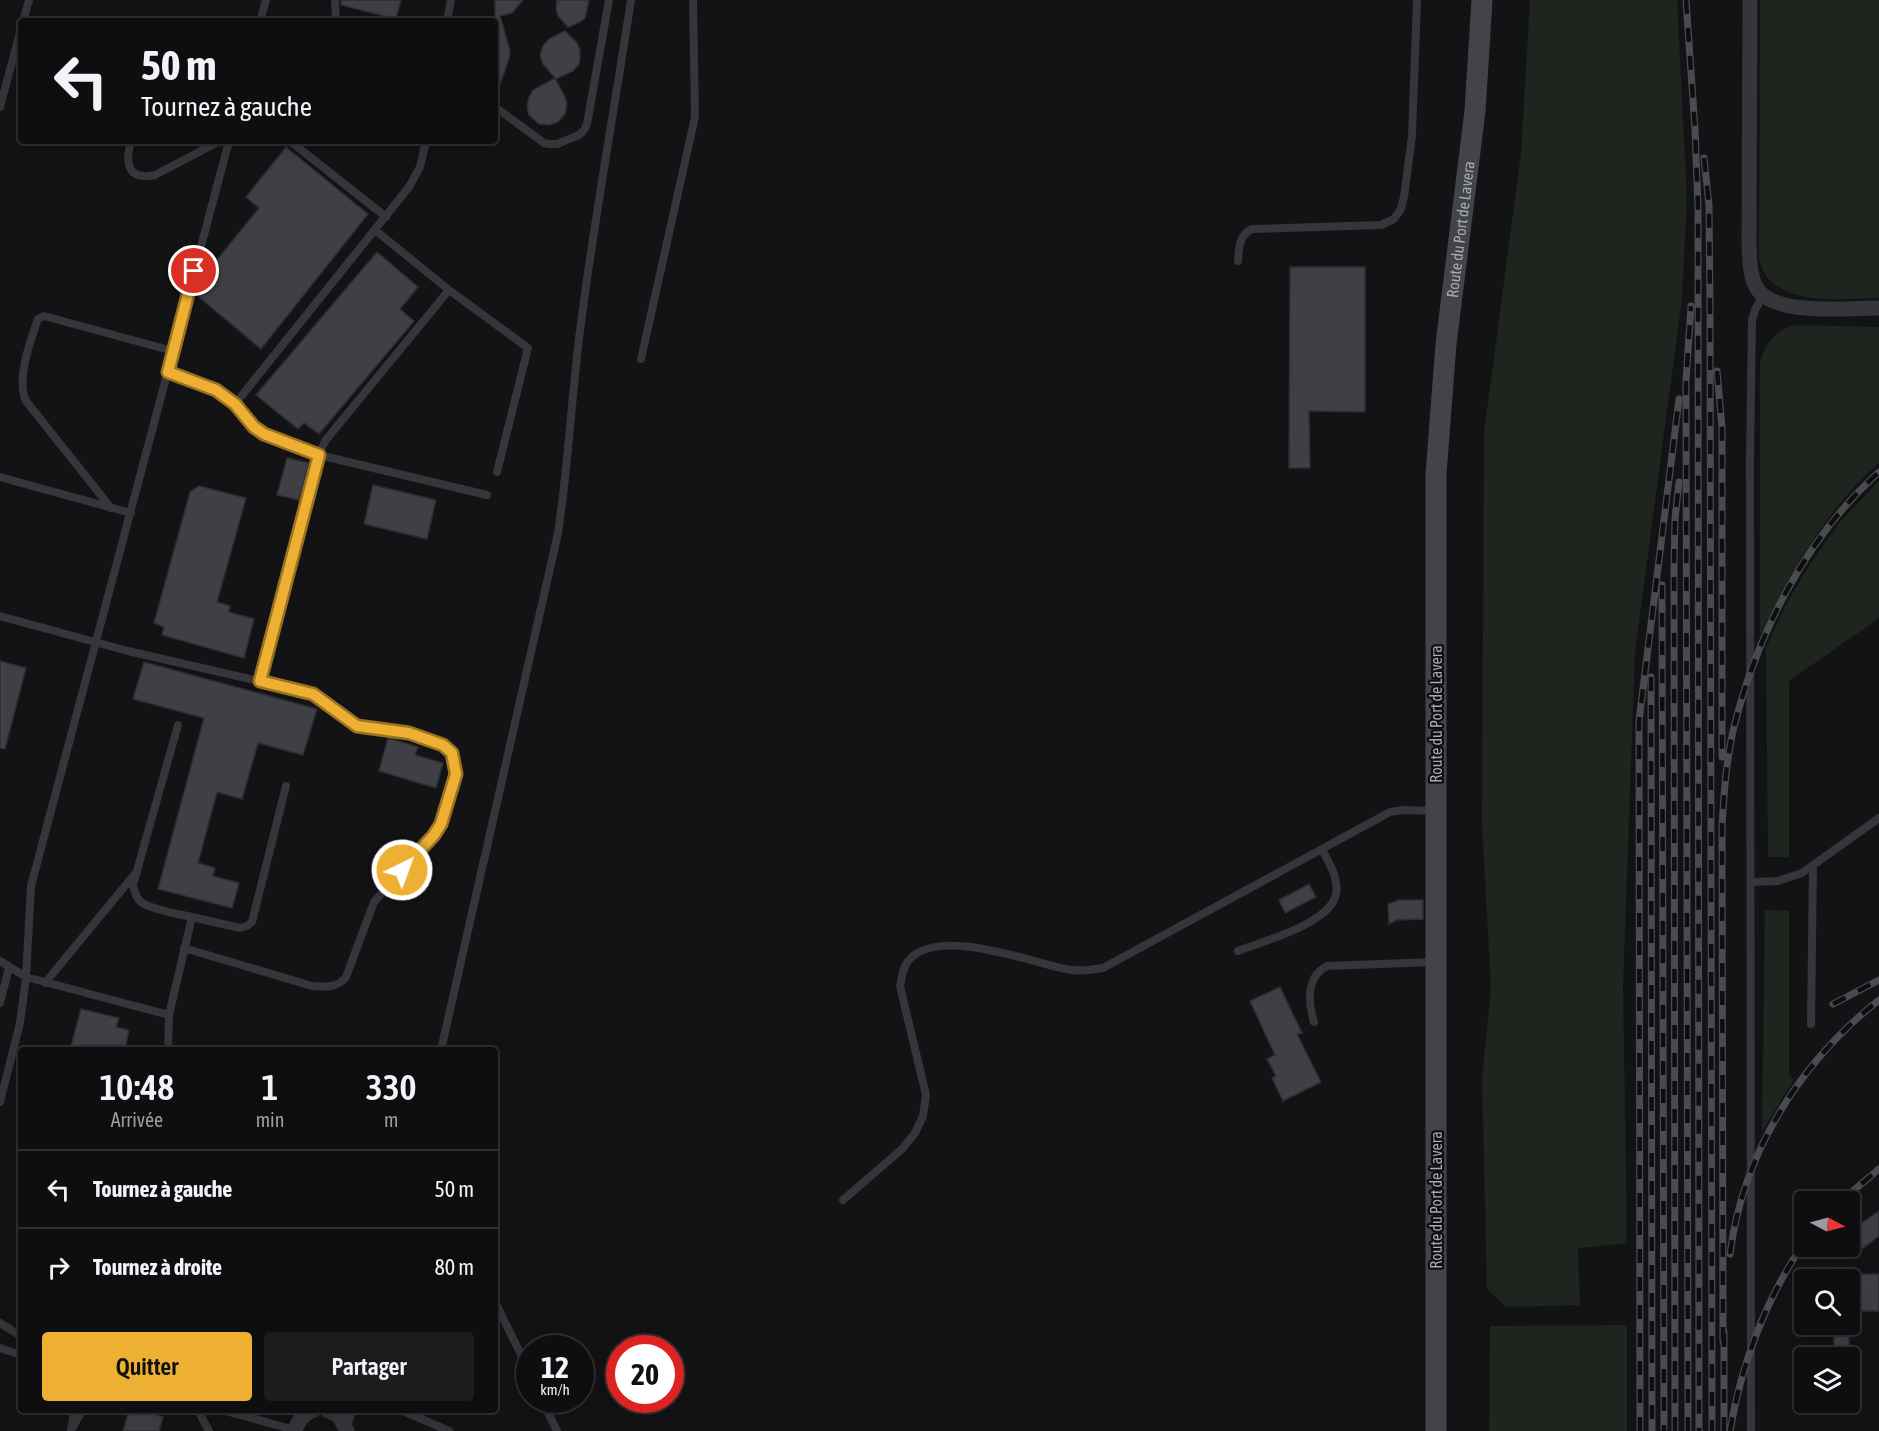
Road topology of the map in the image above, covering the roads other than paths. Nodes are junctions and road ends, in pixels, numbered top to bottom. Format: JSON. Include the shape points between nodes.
{"nodes":[{"id":1,"x":29,"y":0,"type":"edge"},
{"id":2,"x":266,"y":0,"type":"edge"},
{"id":3,"x":335,"y":0,"type":"edge"},
{"id":4,"x":451,"y":0,"type":"edge"},
{"id":5,"x":609,"y":0,"type":"edge"},
{"id":6,"x":631,"y":0,"type":"edge"},
{"id":7,"x":693,"y":0,"type":"edge"},
{"id":8,"x":1417,"y":0,"type":"edge"},
{"id":9,"x":1482,"y":0,"type":"edge"},
{"id":10,"x":1750,"y":0,"type":"edge"},
{"id":11,"x":24,"y":18,"type":"edge"},
{"id":12,"x":261,"y":18,"type":"edge"},
{"id":13,"x":336,"y":18,"type":"edge"},
{"id":14,"x":448,"y":18,"type":"edge"},
{"id":15,"x":18,"y":40,"type":"edge"},
{"id":16,"x":0,"y":107,"type":"edge"},
{"id":17,"x":498,"y":109,"type":"edge"},
{"id":18,"x":130,"y":144,"type":"edge"},
{"id":19,"x":214,"y":144,"type":"edge"},
{"id":20,"x":228,"y":144,"type":"edge"},
{"id":21,"x":294,"y":144,"type":"edge"},
{"id":22,"x":425,"y":144,"type":"edge"},
{"id":23,"x":386,"y":217,"type":"junction"},
{"id":24,"x":375,"y":230,"type":"junction"},
{"id":25,"x":1238,"y":261,"type":"dead end"},
{"id":26,"x":449,"y":290,"type":"junction"},
{"id":27,"x":1764,"y":294,"type":"junction"},
{"id":28,"x":1879,"y":308,"type":"edge"},
{"id":29,"x":173,"y":351,"type":"junction"},
{"id":30,"x":641,"y":359,"type":"dead end"},
{"id":31,"x":168,"y":372,"type":"junction"},
{"id":32,"x":235,"y":404,"type":"junction"},
{"id":33,"x":319,"y":455,"type":"junction"},
{"id":34,"x":497,"y":472,"type":"dead end"},
{"id":35,"x":0,"y":477,"type":"edge"},
{"id":36,"x":487,"y":495,"type":"dead end"},
{"id":37,"x":111,"y":508,"type":"junction"},
{"id":38,"x":130,"y":513,"type":"junction"},
{"id":39,"x":0,"y":616,"type":"edge"},
{"id":40,"x":96,"y":642,"type":"junction"},
{"id":41,"x":260,"y":681,"type":"junction"},
{"id":42,"x":178,"y":725,"type":"dead end"},
{"id":43,"x":286,"y":786,"type":"dead end"},
{"id":44,"x":1436,"y":811,"type":"junction"},
{"id":45,"x":1879,"y":818,"type":"edge"},
{"id":46,"x":1322,"y":849,"type":"junction"},
{"id":47,"x":1812,"y":865,"type":"junction"},
{"id":48,"x":137,"y":871,"type":"junction"},
{"id":49,"x":1751,"y":882,"type":"junction"},
{"id":50,"x":192,"y":917,"type":"junction"},
{"id":51,"x":184,"y":948,"type":"junction"},
{"id":52,"x":1238,"y":951,"type":"dead end"},
{"id":53,"x":0,"y":961,"type":"edge"},
{"id":54,"x":1436,"y":962,"type":"junction"},
{"id":55,"x":9,"y":967,"type":"junction"},
{"id":56,"x":26,"y":977,"type":"junction"},
{"id":57,"x":45,"y":983,"type":"junction"},
{"id":58,"x":0,"y":1003,"type":"edge"},
{"id":59,"x":169,"y":1015,"type":"junction"},
{"id":60,"x":1314,"y":1022,"type":"dead end"},
{"id":61,"x":1811,"y":1024,"type":"dead end"},
{"id":62,"x":168,"y":1047,"type":"edge"},
{"id":63,"x":442,"y":1047,"type":"edge"},
{"id":64,"x":0,"y":1102,"type":"edge"},
{"id":65,"x":843,"y":1200,"type":"dead end"},
{"id":66,"x":498,"y":1308,"type":"edge"},
{"id":67,"x":0,"y":1323,"type":"edge"},
{"id":68,"x":18,"y":1334,"type":"edge"},
{"id":69,"x":516,"y":1344,"type":"edge"},
{"id":70,"x":0,"y":1348,"type":"edge"},
{"id":71,"x":18,"y":1353,"type":"edge"},
{"id":72,"x":74,"y":1413,"type":"edge"},
{"id":73,"x":81,"y":1413,"type":"edge"},
{"id":74,"x":200,"y":1413,"type":"edge"},
{"id":75,"x":233,"y":1413,"type":"edge"},
{"id":76,"x":308,"y":1413,"type":"edge"},
{"id":77,"x":333,"y":1413,"type":"edge"},
{"id":78,"x":351,"y":1413,"type":"edge"},
{"id":79,"x":408,"y":1413,"type":"edge"},
{"id":80,"x":548,"y":1413,"type":"edge"},
{"id":81,"x":295,"y":1430,"type":"edge"},
{"id":82,"x":347,"y":1430,"type":"edge"},
{"id":83,"x":71,"y":1431,"type":"edge"},
{"id":84,"x":209,"y":1431,"type":"edge"},
{"id":85,"x":448,"y":1431,"type":"edge"},
{"id":86,"x":556,"y":1431,"type":"edge"},
{"id":87,"x":1436,"y":1431,"type":"edge"},
{"id":88,"x":1751,"y":1431,"type":"edge"}],
"edges":[{"from":1,"to":11,"type":"lane"},
{"from":2,"to":12,"type":"lane"},
{"from":3,"to":13,"type":"lane"},
{"from":4,"to":14,"type":"lane"},
{"from":5,"to":17,"type":"lane","via":[[587,124],[579,135],[557,144],[544,143]]},
{"from":6,"to":63,"type":"lane","via":[[582,316],[558,532]]},
{"from":7,"to":30,"type":"lane","via":[[695,117]]},
{"from":8,"to":25,"type":"lane","via":[[1412,136],[1401,209],[1394,219],[1381,225],[1252,229],[1242,238]]},
{"from":9,"to":44,"type":"street","name":"Route du Port de Lavera","via":[[1476,111],[1446,344],[1437,474]]},
{"from":10,"to":27,"type":"street","via":[[1749,244],[1751,274]]},
{"from":15,"to":16,"type":"lane"},
{"from":18,"to":19,"type":"lane","via":[[127,160],[130,170],[146,177]]},
{"from":20,"to":29,"type":"lane"},
{"from":21,"to":23,"type":"lane"},
{"from":22,"to":23,"type":"lane","via":[[415,179]]},
{"from":23,"to":24,"type":"lane"},
{"from":24,"to":26,"type":"lane"},
{"from":24,"to":32,"type":"lane"},
{"from":26,"to":33,"type":"lane","via":[[325,441]]},
{"from":26,"to":34,"type":"lane","via":[[528,348]]},
{"from":27,"to":28,"type":"street","via":[[1774,303],[1792,306]]},
{"from":27,"to":49,"type":"lane","via":[[1752,320]]},
{"from":29,"to":31,"type":"lane"},
{"from":29,"to":37,"type":"lane","via":[[44,316],[38,319],[22,391]]},
{"from":31,"to":32,"type":"lane","via":[[216,390]]},
{"from":31,"to":38,"type":"lane"},
{"from":32,"to":33,"type":"lane","via":[[264,434]]},
{"from":33,"to":36,"type":"lane"},
{"from":33,"to":41,"type":"lane"},
{"from":35,"to":37,"type":"lane"},
{"from":37,"to":38,"type":"lane"},
{"from":38,"to":40,"type":"lane"},
{"from":39,"to":40,"type":"lane"},
{"from":40,"to":41,"type":"lane"},
{"from":40,"to":56,"type":"lane","via":[[31,886]]},
{"from":41,"to":51,"type":"lane","via":[[313,694],[357,726],[409,733],[443,745],[452,753],[455,765],[449,799],[434,835],[374,902],[342,982],[312,986]]},
{"from":42,"to":48,"type":"lane"},
{"from":43,"to":50,"type":"lane","via":[[252,922],[240,928]]},
{"from":44,"to":46,"type":"lane","via":[[1390,812]]},
{"from":44,"to":54,"type":"street","name":"Route du Port de Lavera"},
{"from":45,"to":47,"type":"lane"},
{"from":46,"to":52,"type":"lane","via":[[1336,881],[1332,905],[1315,920]]},
{"from":46,"to":65,"type":"lane","via":[[1103,968],[1068,970],[973,946],[923,950],[909,960],[900,986],[926,1095],[923,1116],[902,1149]]},
{"from":47,"to":49,"type":"lane","via":[[1789,878]]},
{"from":47,"to":61,"type":"lane"},
{"from":48,"to":50,"type":"lane","via":[[133,885],[140,901]]},
{"from":48,"to":57,"type":"lane"},
{"from":49,"to":88,"type":"lane"},
{"from":50,"to":51,"type":"lane"},
{"from":51,"to":59,"type":"lane"},
{"from":53,"to":55,"type":"lane"},
{"from":54,"to":60,"type":"lane","via":[[1320,969],[1309,992]]},
{"from":54,"to":87,"type":"street","name":"Route du Port de Lavera"},
{"from":55,"to":56,"type":"lane"},
{"from":55,"to":58,"type":"lane"},
{"from":56,"to":57,"type":"lane"},
{"from":56,"to":64,"type":"lane","via":[[20,1023]]},
{"from":57,"to":59,"type":"lane"},
{"from":59,"to":62,"type":"lane"},
{"from":66,"to":69,"type":"lane"},
{"from":67,"to":68,"type":"lane"},
{"from":70,"to":71,"type":"lane"},
{"from":72,"to":83,"type":"lane"},
{"from":73,"to":83,"type":"lane"},
{"from":74,"to":84,"type":"lane"},
{"from":75,"to":81,"type":"lane"},
{"from":76,"to":81,"type":"street"},
{"from":77,"to":82,"type":"street"},
{"from":78,"to":82,"type":"lane"},
{"from":79,"to":85,"type":"lane"},
{"from":80,"to":86,"type":"lane"}]}
